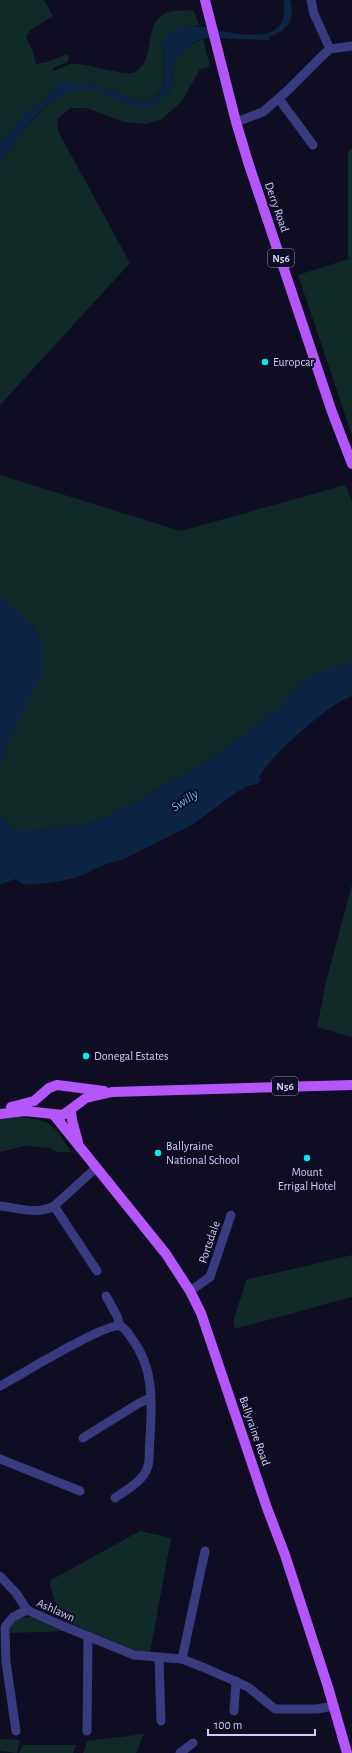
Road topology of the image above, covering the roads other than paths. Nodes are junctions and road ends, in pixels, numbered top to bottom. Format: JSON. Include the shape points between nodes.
{"nodes":[{"id":1,"x":205,"y":0,"type":"edge"},
{"id":2,"x":311,"y":0,"type":"edge"},
{"id":3,"x":352,"y":46,"type":"edge"},
{"id":4,"x":330,"y":49,"type":"junction"},
{"id":5,"x":279,"y":99,"type":"junction"},
{"id":6,"x":236,"y":122,"type":"junction"},
{"id":7,"x":313,"y":145,"type":"dead end"},
{"id":8,"x":352,"y":464,"type":"edge"},
{"id":9,"x":352,"y":1085,"type":"edge"},
{"id":10,"x":65,"y":1086,"type":"junction"},
{"id":11,"x":112,"y":1092,"type":"junction"},
{"id":12,"x":45,"y":1093,"type":"junction"},
{"id":13,"x":0,"y":1109,"type":"edge"},
{"id":14,"x":72,"y":1109,"type":"junction"},
{"id":15,"x":0,"y":1114,"type":"edge"},
{"id":16,"x":53,"y":1115,"type":"junction"},
{"id":17,"x":80,"y":1147,"type":"junction"},
{"id":18,"x":96,"y":1168,"type":"junction"},
{"id":19,"x":0,"y":1206,"type":"edge"},
{"id":20,"x":54,"y":1206,"type":"junction"},
{"id":21,"x":231,"y":1215,"type":"dead end"},
{"id":22,"x":97,"y":1271,"type":"dead end"},
{"id":23,"x":190,"y":1290,"type":"junction"},
{"id":24,"x":106,"y":1296,"type":"dead end"},
{"id":25,"x":120,"y":1326,"type":"junction"},
{"id":26,"x":0,"y":1386,"type":"edge"},
{"id":27,"x":150,"y":1398,"type":"junction"},
{"id":28,"x":83,"y":1438,"type":"dead end"},
{"id":29,"x":0,"y":1459,"type":"edge"},
{"id":30,"x":80,"y":1491,"type":"dead end"},
{"id":31,"x":115,"y":1498,"type":"dead end"},
{"id":32,"x":205,"y":1551,"type":"dead end"},
{"id":33,"x":0,"y":1576,"type":"edge"},
{"id":34,"x":27,"y":1610,"type":"junction"},
{"id":35,"x":88,"y":1636,"type":"junction"},
{"id":36,"x":159,"y":1658,"type":"junction"},
{"id":37,"x":182,"y":1660,"type":"junction"},
{"id":38,"x":236,"y":1681,"type":"junction"},
{"id":39,"x":9,"y":1684,"type":"junction"},
{"id":40,"x":0,"y":1686,"type":"edge"},
{"id":41,"x":334,"y":1706,"type":"junction"},
{"id":42,"x":234,"y":1711,"type":"dead end"},
{"id":43,"x":161,"y":1721,"type":"dead end"},
{"id":44,"x":16,"y":1731,"type":"dead end"},
{"id":45,"x":87,"y":1731,"type":"dead end"},
{"id":46,"x":193,"y":1743,"type":"dead end"},
{"id":47,"x":180,"y":1753,"type":"edge"},
{"id":48,"x":347,"y":1753,"type":"edge"}],
"edges":[{"from":1,"to":6,"type":"main road","name":"Derry Road","number":"N56"},
{"from":2,"to":4,"type":"street","via":[[314,14]]},
{"from":3,"to":4,"type":"street"},
{"from":4,"to":5,"type":"street"},
{"from":5,"to":6,"type":"street","via":[[263,112]]},
{"from":5,"to":7,"type":"street"},
{"from":6,"to":8,"type":"main road","name":"Derry Road","number":"N56","via":[[332,412]]},
{"from":9,"to":11,"type":"main road","number":"N56"},
{"from":10,"to":11,"type":"main road","number":"N56"},
{"from":10,"to":12,"type":"main road","number":"N56","via":[[53,1086]]},
{"from":10,"to":14,"type":"main road","via":[[73,1093],[75,1099]]},
{"from":11,"to":14,"type":"main road","number":"N56","via":[[86,1098]]},
{"from":12,"to":13,"type":"main road","number":"N56","via":[[28,1103]]},
{"from":12,"to":16,"type":"main road","via":[[45,1106]]},
{"from":14,"to":16,"type":"main road","number":"N56","via":[[64,1115]]},
{"from":14,"to":17,"type":"main road","via":[[72,1120]]},
{"from":15,"to":16,"type":"main road","number":"N56","via":[[15,1111]]},
{"from":16,"to":17,"type":"main road","name":"Ballyraine Road"},
{"from":17,"to":18,"type":"main road","name":"Ballyraine Road"},
{"from":18,"to":20,"type":"street"},
{"from":18,"to":23,"type":"main road","name":"Ballyraine Road","via":[[166,1254]]},
{"from":19,"to":20,"type":"street","via":[[39,1211]]},
{"from":20,"to":22,"type":"street"},
{"from":21,"to":23,"type":"street","name":"Portsdale","via":[[210,1277]]},
{"from":23,"to":41,"type":"main road","name":"Ballyraine Road","via":[[210,1338]]},
{"from":24,"to":25,"type":"street"},
{"from":25,"to":26,"type":"street","via":[[105,1328]]},
{"from":25,"to":27,"type":"street","via":[[137,1346],[145,1361],[150,1375]]},
{"from":27,"to":28,"type":"street"},
{"from":27,"to":31,"type":"street","via":[[149,1469],[143,1477]]},
{"from":29,"to":30,"type":"street"},
{"from":32,"to":37,"type":"street"},
{"from":33,"to":34,"type":"street"},
{"from":34,"to":35,"type":"street","name":"Ashlawn"},
{"from":34,"to":39,"type":"street","name":"Ashlawn","via":[[13,1617],[5,1627]]},
{"from":35,"to":36,"type":"street","name":"Ashlawn","via":[[134,1654]]},
{"from":35,"to":45,"type":"street"},
{"from":36,"to":37,"type":"street","name":"Ashlawn"},
{"from":36,"to":43,"type":"street"},
{"from":37,"to":38,"type":"street","name":"Ashlawn"},
{"from":38,"to":41,"type":"street","name":"Ashlawn","via":[[258,1694],[275,1709]]},
{"from":38,"to":42,"type":"street"},
{"from":39,"to":40,"type":"street"},
{"from":39,"to":44,"type":"street","name":"Ashlawn"},
{"from":41,"to":48,"type":"main road","name":"Ballyraine Road"},
{"from":46,"to":47,"type":"street"}]}
